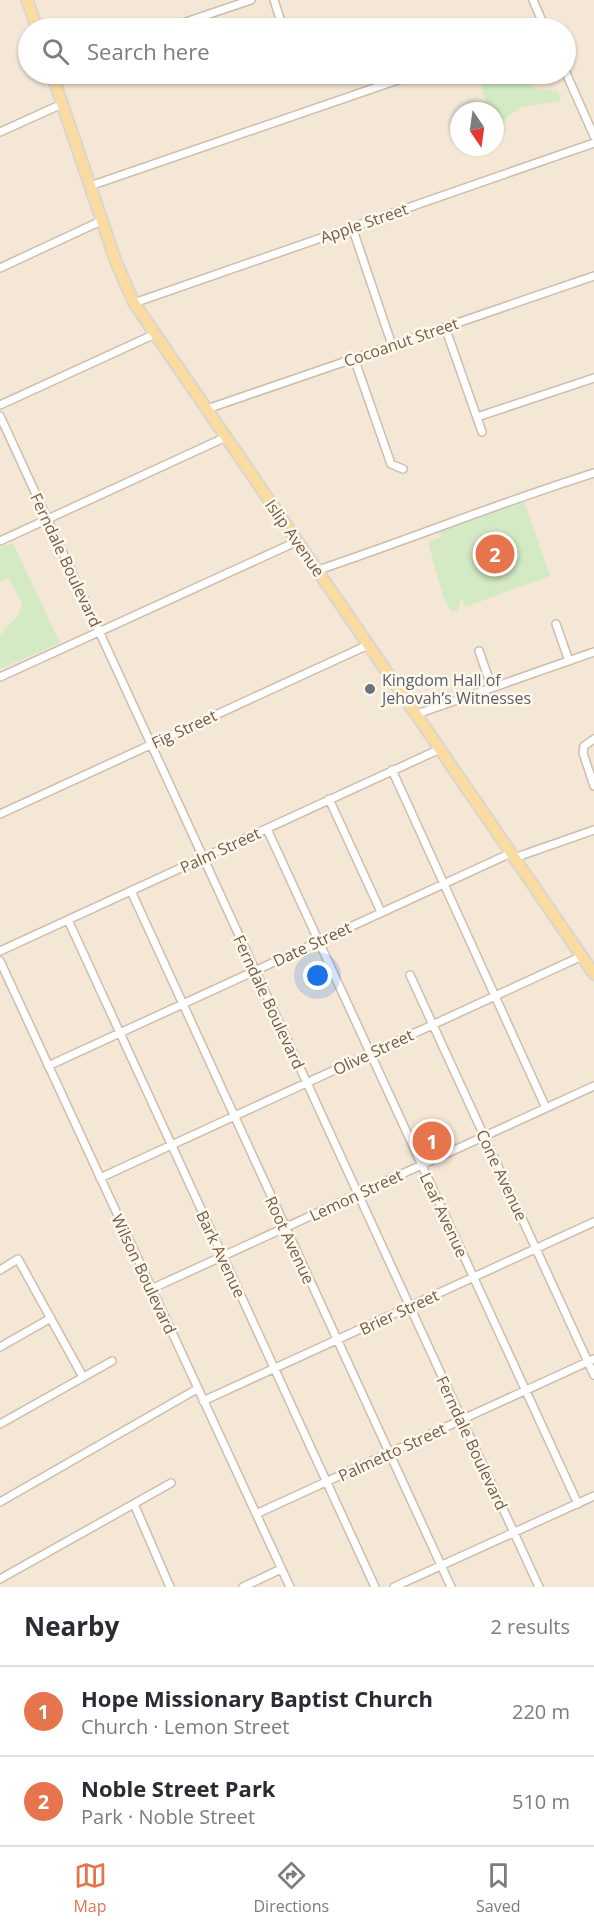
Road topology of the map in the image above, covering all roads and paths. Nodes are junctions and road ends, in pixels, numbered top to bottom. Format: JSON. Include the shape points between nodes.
{"nodes":[{"id":1,"x":27,"y":0,"type":"edge"},
{"id":2,"x":251,"y":0,"type":"edge"},
{"id":3,"x":274,"y":0,"type":"edge"},
{"id":4,"x":533,"y":0,"type":"edge"},
{"id":5,"x":33,"y":18,"type":"edge"},
{"id":6,"x":198,"y":18,"type":"edge"},
{"id":7,"x":280,"y":18,"type":"edge"},
{"id":8,"x":541,"y":18,"type":"edge"},
{"id":9,"x":55,"y":84,"type":"edge"},
{"id":10,"x":387,"y":84,"type":"edge"},
{"id":11,"x":572,"y":84,"type":"edge"},
{"id":12,"x":62,"y":104,"type":"junction"},
{"id":13,"x":592,"y":124,"type":"edge"},
{"id":14,"x":0,"y":132,"type":"edge"},
{"id":15,"x":594,"y":136,"type":"edge"},
{"id":16,"x":594,"y":143,"type":"edge"},
{"id":17,"x":90,"y":186,"type":"junction"},
{"id":18,"x":102,"y":221,"type":"junction"},
{"id":19,"x":352,"y":227,"type":"junction"},
{"id":20,"x":0,"y":268,"type":"edge"},
{"id":21,"x":594,"y":276,"type":"edge"},
{"id":22,"x":134,"y":303,"type":"junction"},
{"id":23,"x":445,"y":327,"type":"junction"},
{"id":24,"x":155,"y":334,"type":"junction"},
{"id":25,"x":392,"y":345,"type":"junction"},
{"id":26,"x":354,"y":358,"type":"junction"},
{"id":27,"x":594,"y":378,"type":"edge"},
{"id":28,"x":0,"y":405,"type":"edge"},
{"id":29,"x":207,"y":409,"type":"junction"},
{"id":30,"x":0,"y":416,"type":"edge"},
{"id":31,"x":477,"y":417,"type":"junction"},
{"id":32,"x":482,"y":432,"type":"dead end"},
{"id":33,"x":226,"y":437,"type":"junction"},
{"id":34,"x":403,"y":469,"type":"dead end"},
{"id":35,"x":594,"y":473,"type":"edge"},
{"id":36,"x":47,"y":519,"type":"junction"},
{"id":37,"x":0,"y":541,"type":"edge"},
{"id":38,"x":298,"y":541,"type":"junction"},
{"id":39,"x":318,"y":570,"type":"junction"},
{"id":40,"x":556,"y":624,"type":"dead end"},
{"id":41,"x":99,"y":632,"type":"junction"},
{"id":42,"x":368,"y":645,"type":"junction"},
{"id":43,"x":479,"y":651,"type":"dead end"},
{"id":44,"x":594,"y":652,"type":"edge"},
{"id":45,"x":569,"y":661,"type":"junction"},
{"id":46,"x":0,"y":677,"type":"edge"},
{"id":47,"x":492,"y":688,"type":"junction"},
{"id":48,"x":417,"y":714,"type":"junction"},
{"id":49,"x":594,"y":739,"type":"edge"},
{"id":50,"x":151,"y":745,"type":"junction"},
{"id":51,"x":440,"y":749,"type":"junction"},
{"id":52,"x":392,"y":770,"type":"junction"},
{"id":53,"x":594,"y":786,"type":"edge"},
{"id":54,"x":329,"y":799,"type":"junction"},
{"id":55,"x":0,"y":814,"type":"edge"},
{"id":56,"x":267,"y":829,"type":"junction"},
{"id":57,"x":594,"y":830,"type":"edge"},
{"id":58,"x":513,"y":855,"type":"junction"},
{"id":59,"x":203,"y":858,"type":"junction"},
{"id":60,"x":443,"y":884,"type":"junction"},
{"id":61,"x":131,"y":891,"type":"junction"},
{"id":62,"x":381,"y":912,"type":"junction"},
{"id":63,"x":68,"y":920,"type":"junction"},
{"id":64,"x":318,"y":941,"type":"junction"},
{"id":65,"x":0,"y":951,"type":"edge"},
{"id":66,"x":582,"y":956,"type":"junction"},
{"id":67,"x":0,"y":961,"type":"edge"},
{"id":68,"x":254,"y":971,"type":"junction"},
{"id":69,"x":594,"y":974,"type":"edge"},
{"id":70,"x":410,"y":975,"type":"dead end"},
{"id":71,"x":495,"y":996,"type":"junction"},
{"id":72,"x":182,"y":1004,"type":"junction"},
{"id":73,"x":432,"y":1024,"type":"junction"},
{"id":74,"x":120,"y":1033,"type":"junction"},
{"id":75,"x":370,"y":1053,"type":"junction"},
{"id":76,"x":48,"y":1066,"type":"junction"},
{"id":77,"x":306,"y":1083,"type":"junction"},
{"id":78,"x":594,"y":1086,"type":"edge"},
{"id":79,"x":546,"y":1108,"type":"junction"},
{"id":80,"x":234,"y":1116,"type":"junction"},
{"id":81,"x":484,"y":1137,"type":"junction"},
{"id":82,"x":171,"y":1145,"type":"junction"},
{"id":83,"x":421,"y":1166,"type":"junction"},
{"id":84,"x":100,"y":1178,"type":"junction"},
{"id":85,"x":357,"y":1195,"type":"junction"},
{"id":86,"x":594,"y":1222,"type":"edge"},
{"id":87,"x":285,"y":1228,"type":"junction"},
{"id":88,"x":536,"y":1249,"type":"junction"},
{"id":89,"x":223,"y":1257,"type":"junction"},
{"id":90,"x":0,"y":1270,"type":"edge"},
{"id":91,"x":473,"y":1278,"type":"junction"},
{"id":92,"x":151,"y":1289,"type":"junction"},
{"id":93,"x":409,"y":1307,"type":"junction"},
{"id":94,"x":51,"y":1318,"type":"junction"},
{"id":95,"x":336,"y":1341,"type":"junction"},
{"id":96,"x":0,"y":1347,"type":"edge"},
{"id":97,"x":112,"y":1361,"type":"dead end"},
{"id":98,"x":591,"y":1361,"type":"edge"},
{"id":99,"x":274,"y":1369,"type":"junction"},
{"id":100,"x":594,"y":1375,"type":"edge"},
{"id":101,"x":83,"y":1377,"type":"junction"},
{"id":102,"x":197,"y":1389,"type":"junction"},
{"id":103,"x":526,"y":1391,"type":"junction"},
{"id":104,"x":203,"y":1401,"type":"junction"},
{"id":105,"x":461,"y":1420,"type":"junction"},
{"id":106,"x":0,"y":1424,"type":"edge"},
{"id":107,"x":389,"y":1453,"type":"junction"},
{"id":108,"x":326,"y":1482,"type":"junction"},
{"id":109,"x":171,"y":1483,"type":"dead end"},
{"id":110,"x":594,"y":1496,"type":"edge"},
{"id":111,"x":0,"y":1502,"type":"edge"},
{"id":112,"x":134,"y":1504,"type":"junction"},
{"id":113,"x":578,"y":1504,"type":"junction"},
{"id":114,"x":256,"y":1514,"type":"junction"},
{"id":115,"x":513,"y":1532,"type":"junction"},
{"id":116,"x":441,"y":1566,"type":"junction"},
{"id":117,"x":281,"y":1569,"type":"junction"},
{"id":118,"x":0,"y":1579,"type":"edge"},
{"id":119,"x":170,"y":1587,"type":"edge"},
{"id":120,"x":243,"y":1587,"type":"edge"},
{"id":121,"x":290,"y":1587,"type":"edge"},
{"id":122,"x":375,"y":1587,"type":"edge"},
{"id":123,"x":394,"y":1587,"type":"edge"},
{"id":124,"x":451,"y":1587,"type":"edge"},
{"id":125,"x":539,"y":1587,"type":"edge"}],
"edges":[{"from":1,"to":5,"type":"main road"},
{"from":2,"to":6,"type":"street"},
{"from":3,"to":7,"type":"street"},
{"from":4,"to":8,"type":"street"},
{"from":9,"to":12,"type":"main road","name":"Islip Avenue"},
{"from":10,"to":17,"type":"street"},
{"from":11,"to":13,"type":"street"},
{"from":12,"to":14,"type":"street"},
{"from":12,"to":17,"type":"main road","name":"Islip Avenue"},
{"from":13,"to":15,"type":"street"},
{"from":16,"to":19,"type":"street","name":"Apple Street"},
{"from":17,"to":18,"type":"main road","name":"Islip Avenue"},
{"from":18,"to":20,"type":"street"},
{"from":18,"to":22,"type":"main road","name":"Islip Avenue"},
{"from":19,"to":22,"type":"street","name":"Apple Street"},
{"from":19,"to":25,"type":"street"},
{"from":21,"to":23,"type":"street","name":"Cocoanut Street"},
{"from":22,"to":24,"type":"main road","name":"Islip Avenue"},
{"from":23,"to":25,"type":"street","name":"Cocoanut Street"},
{"from":23,"to":31,"type":"street"},
{"from":24,"to":28,"type":"street"},
{"from":24,"to":29,"type":"main road","name":"Islip Avenue"},
{"from":25,"to":26,"type":"street","name":"Cocoanut Street"},
{"from":26,"to":29,"type":"street","name":"Cocoanut Street"},
{"from":26,"to":34,"type":"street","via":[[391,464]]},
{"from":27,"to":31,"type":"street"},
{"from":29,"to":33,"type":"main road","name":"Islip Avenue"},
{"from":30,"to":36,"type":"street","name":"Ferndale Boulevard"},
{"from":31,"to":32,"type":"street"},
{"from":33,"to":36,"type":"street"},
{"from":33,"to":38,"type":"main road","name":"Islip Avenue"},
{"from":35,"to":39,"type":"street"},
{"from":36,"to":37,"type":"street"},
{"from":36,"to":41,"type":"street","name":"Ferndale Boulevard"},
{"from":38,"to":39,"type":"main road","name":"Islip Avenue"},
{"from":38,"to":41,"type":"street"},
{"from":39,"to":42,"type":"main road","name":"Islip Avenue"},
{"from":40,"to":45,"type":"street"},
{"from":41,"to":46,"type":"street"},
{"from":41,"to":50,"type":"street","name":"Ferndale Boulevard"},
{"from":42,"to":48,"type":"main road","name":"Islip Avenue"},
{"from":42,"to":50,"type":"street","name":"Fig Street"},
{"from":43,"to":47,"type":"street"},
{"from":44,"to":45,"type":"street"},
{"from":45,"to":47,"type":"street"},
{"from":47,"to":48,"type":"street"},
{"from":48,"to":51,"type":"main road","name":"Islip Avenue"},
{"from":49,"to":53,"type":"street","via":[[584,746],[583,753]]},
{"from":50,"to":55,"type":"street","name":"Fig Street"},
{"from":50,"to":59,"type":"street","name":"Ferndale Boulevard"},
{"from":51,"to":52,"type":"street","name":"Palm Street"},
{"from":51,"to":58,"type":"main road","name":"Islip Avenue"},
{"from":52,"to":54,"type":"street","name":"Palm Street"},
{"from":52,"to":60,"type":"street"},
{"from":54,"to":56,"type":"street","name":"Palm Street"},
{"from":54,"to":62,"type":"street"},
{"from":56,"to":59,"type":"street","name":"Palm Street"},
{"from":56,"to":64,"type":"street","name":"Leaf Avenue"},
{"from":57,"to":58,"type":"street","name":"Date Street"},
{"from":58,"to":60,"type":"street","name":"Date Street"},
{"from":58,"to":66,"type":"main road","name":"Islip Avenue"},
{"from":59,"to":61,"type":"street","name":"Palm Street"},
{"from":59,"to":68,"type":"street","name":"Ferndale Boulevard"},
{"from":60,"to":62,"type":"street","name":"Date Street"},
{"from":60,"to":71,"type":"street"},
{"from":61,"to":63,"type":"street","name":"Palm Street"},
{"from":61,"to":72,"type":"street","name":"Root Avenue"},
{"from":62,"to":64,"type":"street","name":"Date Street"},
{"from":63,"to":65,"type":"street","name":"Palm Street"},
{"from":63,"to":74,"type":"street","name":"Bark Avenue"},
{"from":64,"to":68,"type":"street","name":"Date Street"},
{"from":64,"to":75,"type":"street","name":"Leaf Avenue"},
{"from":66,"to":69,"type":"main road","name":"Islip Avenue"},
{"from":66,"to":71,"type":"street","name":"Olive Street"},
{"from":67,"to":76,"type":"street","name":"Wilson Boulevard"},
{"from":68,"to":72,"type":"street","name":"Date Street"},
{"from":68,"to":77,"type":"street","name":"Ferndale Boulevard"},
{"from":70,"to":73,"type":"street","name":"Cone Avenue"},
{"from":71,"to":73,"type":"street","name":"Olive Street"},
{"from":71,"to":79,"type":"street"},
{"from":72,"to":74,"type":"street","name":"Date Street"},
{"from":72,"to":80,"type":"street","name":"Root Avenue"},
{"from":73,"to":75,"type":"street","name":"Olive Street"},
{"from":73,"to":81,"type":"street","name":"Cone Avenue"},
{"from":74,"to":76,"type":"street","name":"Date Street"},
{"from":74,"to":82,"type":"street","name":"Bark Avenue"},
{"from":75,"to":77,"type":"street","name":"Olive Street"},
{"from":75,"to":83,"type":"street","name":"Leaf Avenue"},
{"from":76,"to":84,"type":"street","name":"Wilson Boulevard"},
{"from":77,"to":80,"type":"street","name":"Olive Street"},
{"from":77,"to":85,"type":"street","name":"Ferndale Boulevard"},
{"from":78,"to":79,"type":"street","name":"Lemon Street"},
{"from":79,"to":81,"type":"street","name":"Lemon Street"},
{"from":80,"to":82,"type":"street","name":"Olive Street"},
{"from":80,"to":87,"type":"street","name":"Root Avenue"},
{"from":81,"to":83,"type":"street","name":"Lemon Street"},
{"from":81,"to":88,"type":"street","name":"Cone Avenue"},
{"from":82,"to":84,"type":"street","name":"Olive Street"},
{"from":82,"to":89,"type":"street","name":"Bark Avenue"},
{"from":83,"to":85,"type":"street","name":"Lemon Street"},
{"from":83,"to":91,"type":"street","name":"Leaf Avenue"},
{"from":84,"to":92,"type":"street","name":"Wilson Boulevard"},
{"from":85,"to":87,"type":"street","name":"Lemon Street"},
{"from":85,"to":93,"type":"street","name":"Ferndale Boulevard"},
{"from":86,"to":88,"type":"street","name":"Brier Street"},
{"from":87,"to":89,"type":"street","name":"Lemon Street"},
{"from":87,"to":95,"type":"street","name":"Root Avenue"},
{"from":88,"to":91,"type":"street","name":"Brier Street"},
{"from":88,"to":98,"type":"street","name":"Cone Avenue"},
{"from":89,"to":92,"type":"street","name":"Lemon Street"},
{"from":89,"to":99,"type":"street","name":"Bark Avenue"},
{"from":90,"to":94,"type":"street","via":[[18,1259]]},
{"from":91,"to":93,"type":"street","name":"Brier Street"},
{"from":91,"to":103,"type":"street","name":"Leaf Avenue"},
{"from":92,"to":102,"type":"street","name":"Wilson Boulevard"},
{"from":93,"to":95,"type":"street","name":"Brier Street"},
{"from":93,"to":105,"type":"street","name":"Ferndale Boulevard"},
{"from":94,"to":96,"type":"street"},
{"from":94,"to":101,"type":"street"},
{"from":95,"to":99,"type":"street","name":"Brier Street"},
{"from":95,"to":107,"type":"street","name":"Root Avenue"},
{"from":97,"to":101,"type":"street"},
{"from":98,"to":100,"type":"street","name":"Cone Avenue"},
{"from":98,"to":103,"type":"street","name":"Palmetto Street"},
{"from":99,"to":104,"type":"street","name":"Brier Street"},
{"from":99,"to":108,"type":"street","name":"Bark Avenue"},
{"from":101,"to":106,"type":"street"},
{"from":102,"to":104,"type":"street","name":"Wilson Boulevard"},
{"from":102,"to":111,"type":"street"},
{"from":103,"to":105,"type":"street","name":"Palmetto Street"},
{"from":103,"to":113,"type":"street","name":"Leaf Avenue"},
{"from":104,"to":114,"type":"street","name":"Wilson Boulevard"},
{"from":105,"to":107,"type":"street","name":"Palmetto Street"},
{"from":105,"to":115,"type":"street","name":"Ferndale Boulevard"},
{"from":107,"to":108,"type":"street","name":"Palmetto Street"},
{"from":107,"to":116,"type":"street","name":"Root Avenue"},
{"from":108,"to":114,"type":"street","name":"Palmetto Street"},
{"from":108,"to":122,"type":"street","name":"Bark Avenue"},
{"from":109,"to":112,"type":"street"},
{"from":110,"to":113,"type":"street"},
{"from":112,"to":118,"type":"street"},
{"from":112,"to":119,"type":"street"},
{"from":113,"to":115,"type":"street"},
{"from":114,"to":117,"type":"street","name":"Wilson Boulevard"},
{"from":115,"to":116,"type":"street"},
{"from":115,"to":125,"type":"street","name":"Ferndale Boulevard"},
{"from":116,"to":123,"type":"street"},
{"from":116,"to":124,"type":"street","name":"Root Avenue"},
{"from":117,"to":120,"type":"street"},
{"from":117,"to":121,"type":"street","name":"Wilson Boulevard"}]}
